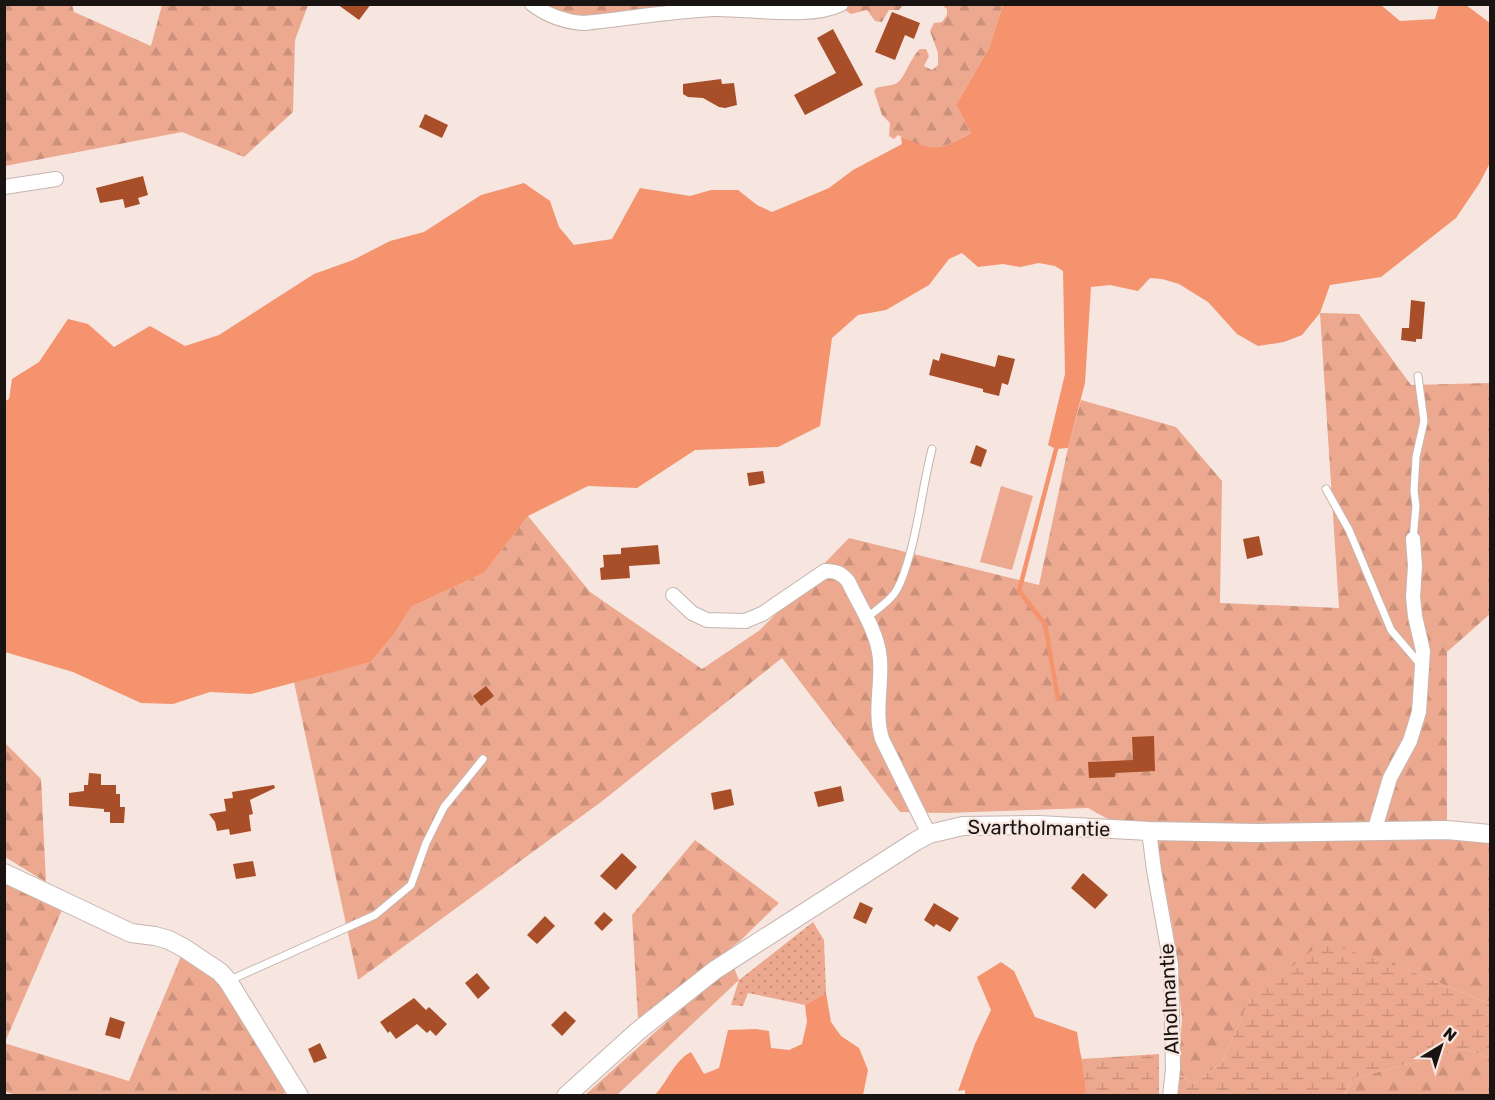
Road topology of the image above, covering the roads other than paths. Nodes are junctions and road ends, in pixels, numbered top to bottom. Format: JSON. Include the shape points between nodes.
{"nodes":[{"id":1,"x":532,"y":4,"type":"edge"},
{"id":2,"x":842,"y":4,"type":"edge"},
{"id":3,"x":56,"y":179,"type":"dead end"},
{"id":4,"x":4,"y":187,"type":"edge"},
{"id":5,"x":1418,"y":376,"type":"dead end"},
{"id":6,"x":932,"y":449,"type":"dead end"},
{"id":7,"x":1326,"y":489,"type":"dead end"},
{"id":8,"x":1413,"y":539,"type":"joint"},
{"id":9,"x":673,"y":595,"type":"dead end"},
{"id":10,"x":866,"y":618,"type":"junction"},
{"id":11,"x":1422,"y":666,"type":"junction"},
{"id":12,"x":483,"y":759,"type":"dead end"},
{"id":13,"x":1149,"y":831,"type":"junction"},
{"id":14,"x":1374,"y":832,"type":"junction"},
{"id":15,"x":929,"y":834,"type":"junction"},
{"id":16,"x":1491,"y":834,"type":"edge"},
{"id":17,"x":4,"y":873,"type":"edge"},
{"id":18,"x":228,"y":981,"type":"junction"},
{"id":19,"x":299,"y":1095,"type":"edge"},
{"id":20,"x":566,"y":1095,"type":"edge"},
{"id":21,"x":1170,"y":1095,"type":"edge"}],
"edges":[{"from":1,"to":2,"type":"street","via":[[554,17],[578,22],[717,9],[800,13]]},
{"from":3,"to":4,"type":"street"},
{"from":5,"to":8,"type":"lane","via":[[1424,421],[1416,457]]},
{"from":6,"to":10,"type":"lane","via":[[916,534],[903,575],[896,592]]},
{"from":7,"to":11,"type":"lane","via":[[1349,530],[1391,630]]},
{"from":8,"to":11,"type":"street","via":[[1413,597]]},
{"from":9,"to":10,"type":"street","via":[[692,613],[707,620],[745,621],[762,614],[825,571],[833,571],[848,581]]},
{"from":10,"to":15,"type":"street","via":[[878,644],[878,724],[882,739]]},
{"from":11,"to":14,"type":"street","via":[[1415,728],[1390,778]]},
{"from":12,"to":18,"type":"lane","via":[[444,807],[411,885],[375,915]]},
{"from":13,"to":14,"type":"street","name":"Svartholmantie"},
{"from":13,"to":15,"type":"street","name":"Svartholmantie","via":[[1038,825],[963,826]]},
{"from":13,"to":21,"type":"street","name":"Alholmantie","via":[[1171,965]]},
{"from":14,"to":16,"type":"street","name":"Svartholmantie","via":[[1447,830]]},
{"from":15,"to":20,"type":"street","name":"Svartholmantie","via":[[715,970]]},
{"from":17,"to":18,"type":"street","via":[[131,933],[169,940]]},
{"from":18,"to":19,"type":"street"}]}
